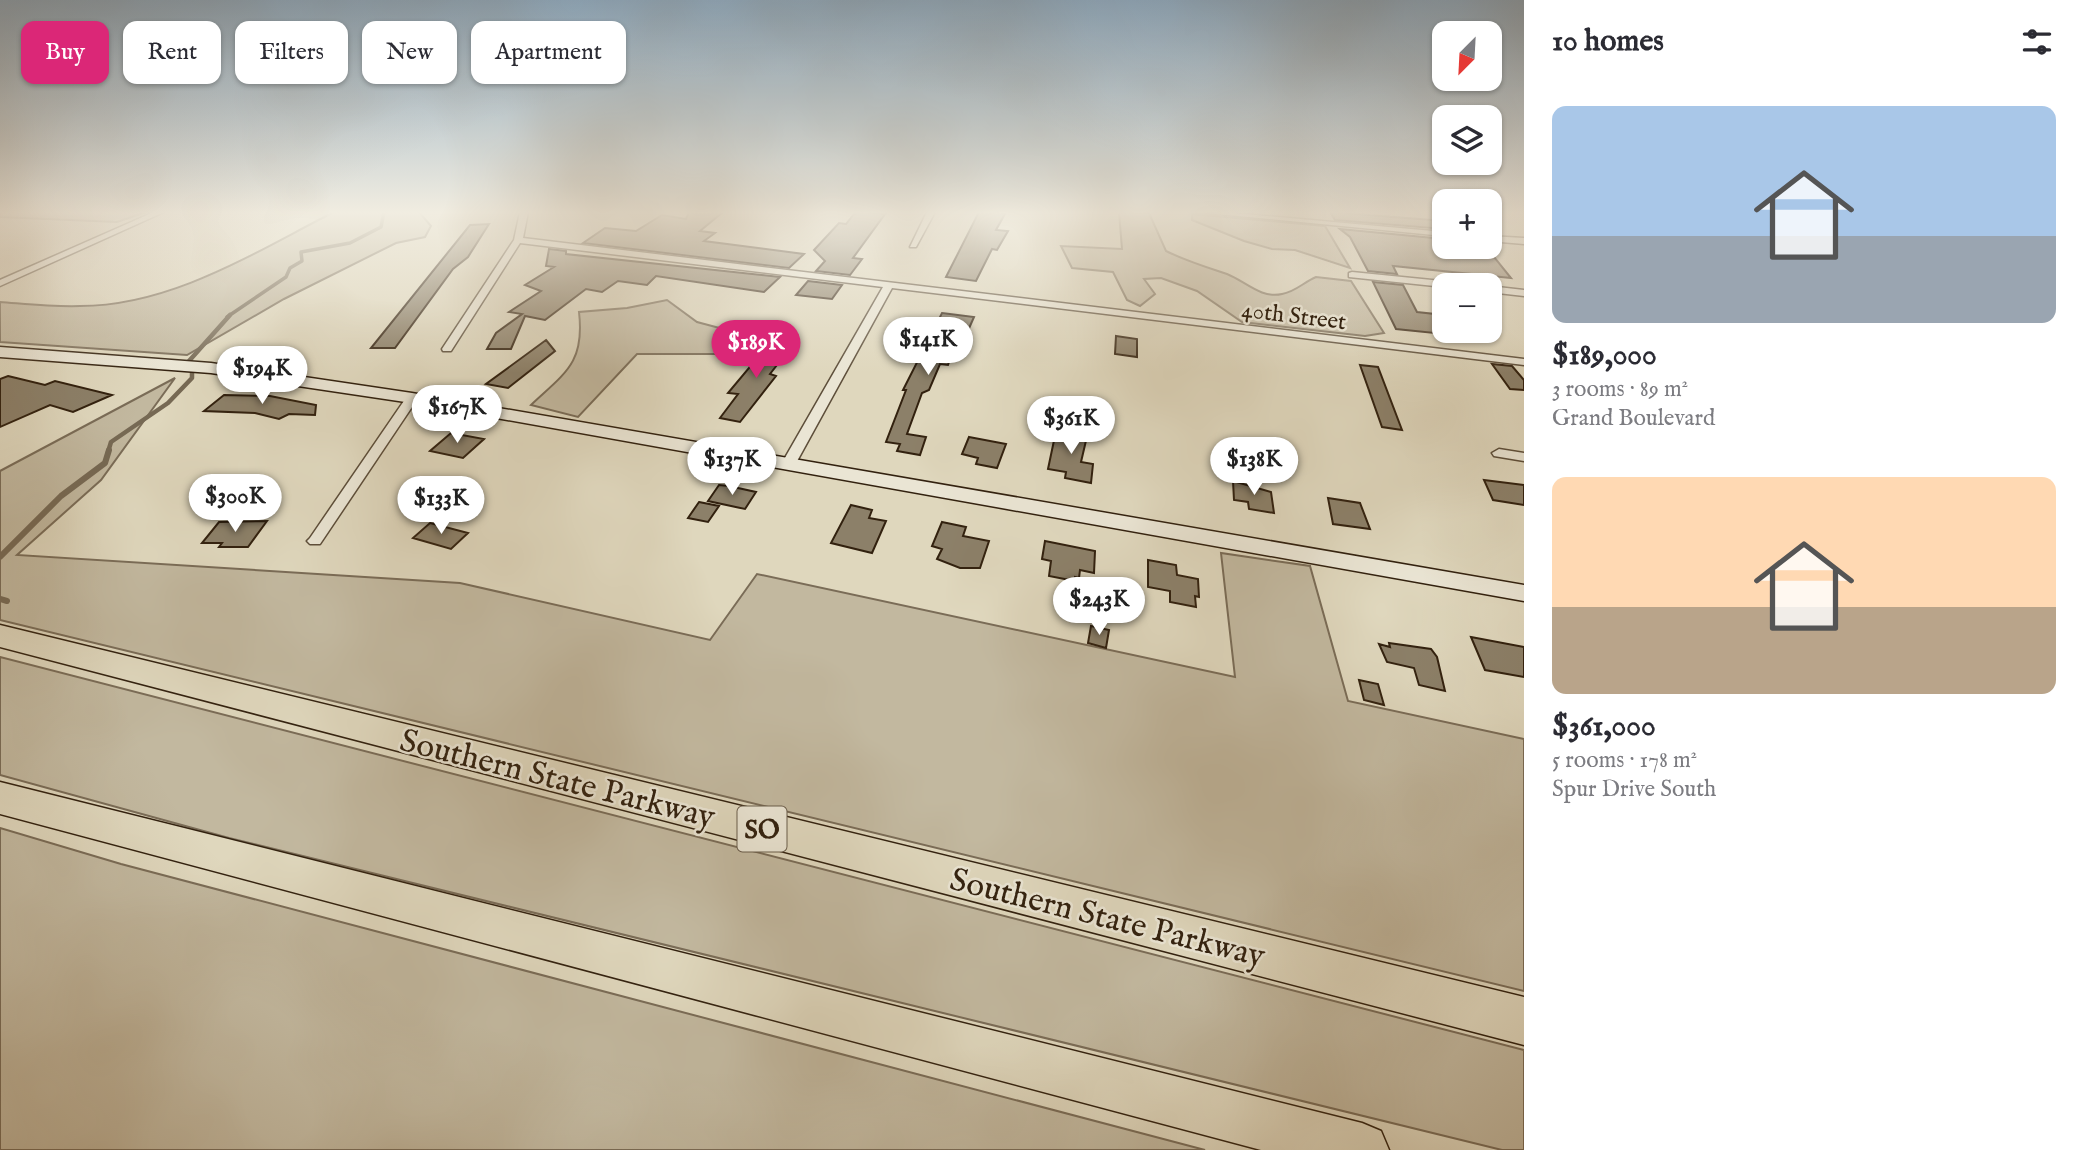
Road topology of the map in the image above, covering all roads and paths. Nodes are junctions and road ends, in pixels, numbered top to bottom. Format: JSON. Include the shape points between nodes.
{"nodes":[{"id":1,"x":39,"y":266,"type":"edge"},
{"id":2,"x":501,"y":266,"type":"edge"},
{"id":3,"x":730,"y":266,"type":"edge"},
{"id":4,"x":1352,"y":275,"type":"dead end"},
{"id":5,"x":0,"y":283,"type":"edge"},
{"id":6,"x":1432,"y":283,"type":"edge"},
{"id":7,"x":889,"y":285,"type":"junction"},
{"id":8,"x":1502,"y":290,"type":"edge"},
{"id":9,"x":1524,"y":293,"type":"edge"},
{"id":10,"x":447,"y":349,"type":"dead end"},
{"id":11,"x":0,"y":352,"type":"edge"},
{"id":12,"x":1524,"y":362,"type":"edge"},
{"id":13,"x":412,"y":398,"type":"junction"},
{"id":14,"x":1499,"y":453,"type":"dead end"},
{"id":15,"x":1524,"y":457,"type":"edge"},
{"id":16,"x":789,"y":463,"type":"junction"},
{"id":17,"x":315,"y":541,"type":"dead end"},
{"id":18,"x":1524,"y":593,"type":"edge"},
{"id":19,"x":0,"y":636,"type":"edge"},
{"id":20,"x":0,"y":798,"type":"edge"},
{"id":21,"x":1524,"y":1021,"type":"edge"},
{"id":22,"x":1362,"y":1150,"type":"edge"}],
"edges":[{"from":1,"to":5,"type":"street"},
{"from":2,"to":10,"type":"street"},
{"from":3,"to":7,"type":"street","name":"40th Street"},
{"from":4,"to":6,"type":"street"},
{"from":7,"to":12,"type":"street","name":"40th Street"},
{"from":7,"to":16,"type":"street"},
{"from":8,"to":9,"type":"street"},
{"from":11,"to":13,"type":"street","via":[[211,368]]},
{"from":13,"to":16,"type":"street"},
{"from":13,"to":17,"type":"street"},
{"from":14,"to":15,"type":"street"},
{"from":16,"to":18,"type":"street"},
{"from":19,"to":21,"type":"highway","name":"Southern State Parkway","number":"SO"},
{"from":20,"to":22,"type":"highway"}]}
